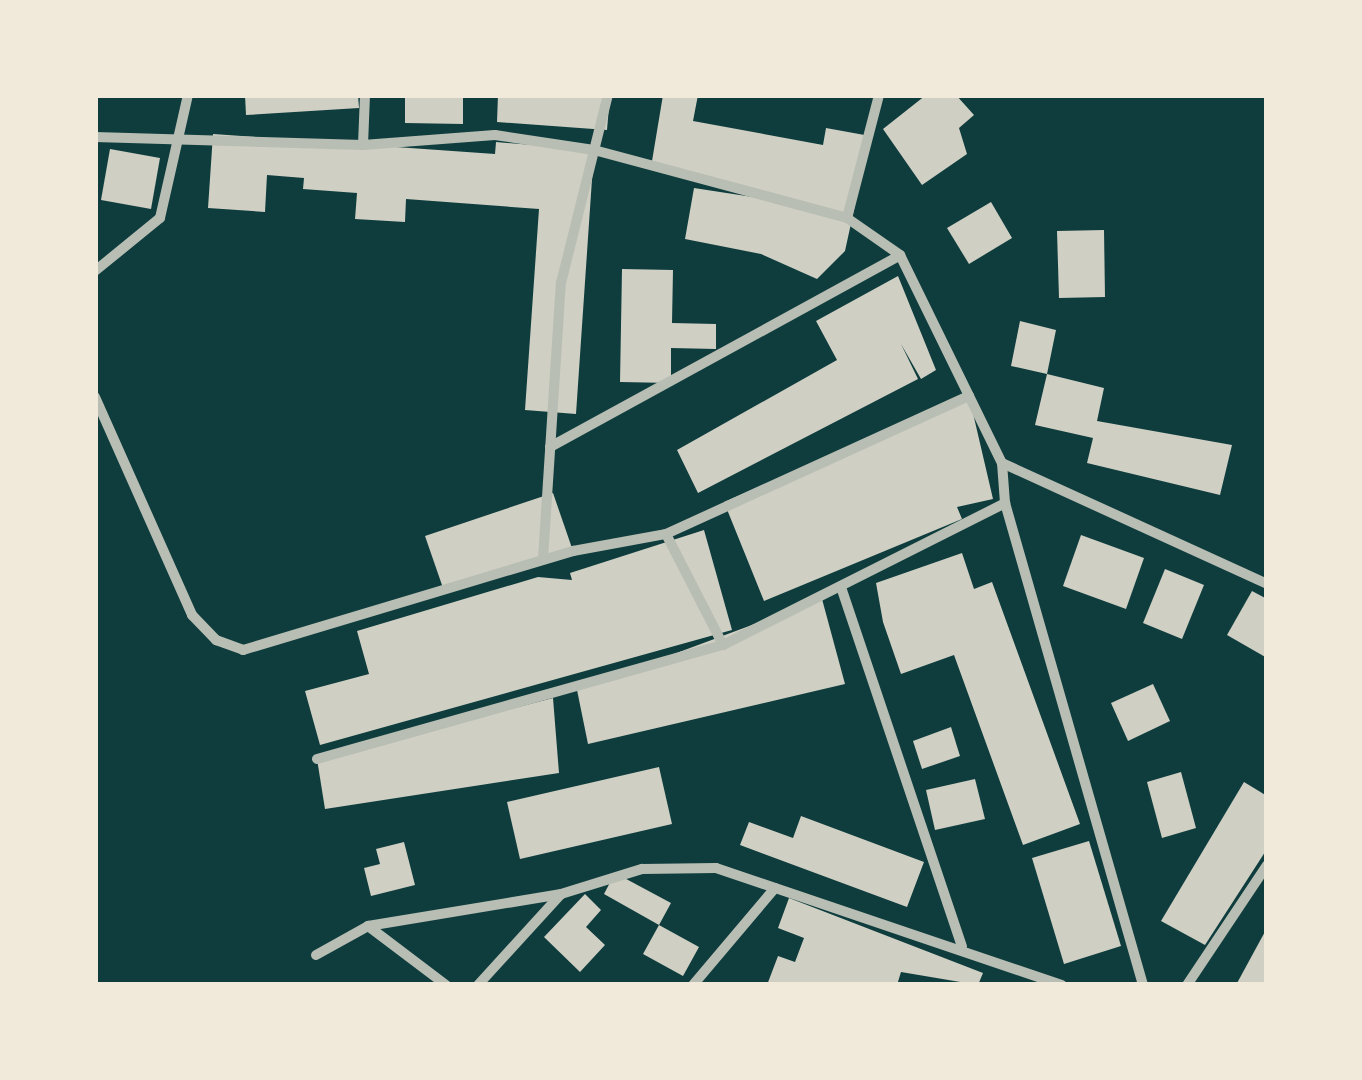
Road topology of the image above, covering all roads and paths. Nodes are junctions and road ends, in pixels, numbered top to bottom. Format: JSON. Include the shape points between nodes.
{"nodes":[{"id":1,"x":188,"y":95,"type":"edge"},
{"id":2,"x":365,"y":95,"type":"edge"},
{"id":3,"x":608,"y":95,"type":"edge"},
{"id":4,"x":880,"y":95,"type":"edge"},
{"id":5,"x":180,"y":133,"type":"junction"},
{"id":6,"x":95,"y":137,"type":"edge"},
{"id":7,"x":363,"y":145,"type":"junction"},
{"id":8,"x":594,"y":150,"type":"junction"},
{"id":9,"x":846,"y":218,"type":"junction"},
{"id":10,"x":900,"y":255,"type":"junction"},
{"id":11,"x":95,"y":271,"type":"edge"},
{"id":12,"x":969,"y":396,"type":"junction"},
{"id":13,"x":95,"y":398,"type":"edge"},
{"id":14,"x":550,"y":447,"type":"junction"},
{"id":15,"x":1002,"y":463,"type":"junction"},
{"id":16,"x":1006,"y":503,"type":"junction"},
{"id":17,"x":666,"y":534,"type":"junction"},
{"id":18,"x":543,"y":559,"type":"junction"},
{"id":19,"x":1267,"y":584,"type":"edge"},
{"id":20,"x":842,"y":590,"type":"junction"},
{"id":21,"x":723,"y":645,"type":"junction"},
{"id":22,"x":317,"y":759,"type":"dead end"},
{"id":23,"x":1267,"y":865,"type":"edge"},
{"id":24,"x":775,"y":888,"type":"junction"},
{"id":25,"x":561,"y":894,"type":"junction"},
{"id":26,"x":368,"y":926,"type":"junction"},
{"id":27,"x":962,"y":946,"type":"junction"},
{"id":28,"x":316,"y":955,"type":"dead end"},
{"id":29,"x":446,"y":985,"type":"edge"},
{"id":30,"x":478,"y":985,"type":"edge"},
{"id":31,"x":693,"y":985,"type":"edge"},
{"id":32,"x":1062,"y":985,"type":"edge"},
{"id":33,"x":1143,"y":985,"type":"edge"},
{"id":34,"x":1187,"y":985,"type":"edge"}],
"edges":[{"from":1,"to":5,"type":"street"},
{"from":2,"to":7,"type":"street"},
{"from":3,"to":8,"type":"street"},
{"from":4,"to":9,"type":"street"},
{"from":5,"to":6,"type":"street"},
{"from":5,"to":7,"type":"street"},
{"from":5,"to":11,"type":"street","via":[[160,218]]},
{"from":7,"to":8,"type":"street","via":[[495,135]]},
{"from":8,"to":9,"type":"street"},
{"from":8,"to":14,"type":"street","via":[[561,283]]},
{"from":9,"to":10,"type":"street"},
{"from":10,"to":12,"type":"street"},
{"from":10,"to":14,"type":"street"},
{"from":12,"to":15,"type":"street"},
{"from":12,"to":17,"type":"street"},
{"from":13,"to":18,"type":"street","via":[[192,616],[229,645],[243,650]]},
{"from":14,"to":18,"type":"street"},
{"from":15,"to":16,"type":"street"},
{"from":15,"to":19,"type":"street"},
{"from":16,"to":20,"type":"street"},
{"from":16,"to":33,"type":"street"},
{"from":17,"to":18,"type":"street"},
{"from":17,"to":21,"type":"street"},
{"from":20,"to":21,"type":"street"},
{"from":20,"to":27,"type":"street"},
{"from":21,"to":22,"type":"street"},
{"from":23,"to":34,"type":"street"},
{"from":24,"to":25,"type":"street","via":[[716,868],[642,869]]},
{"from":24,"to":27,"type":"street"},
{"from":24,"to":31,"type":"street"},
{"from":25,"to":26,"type":"street"},
{"from":25,"to":30,"type":"street"},
{"from":26,"to":28,"type":"street"},
{"from":26,"to":29,"type":"street"},
{"from":27,"to":32,"type":"street"}]}
